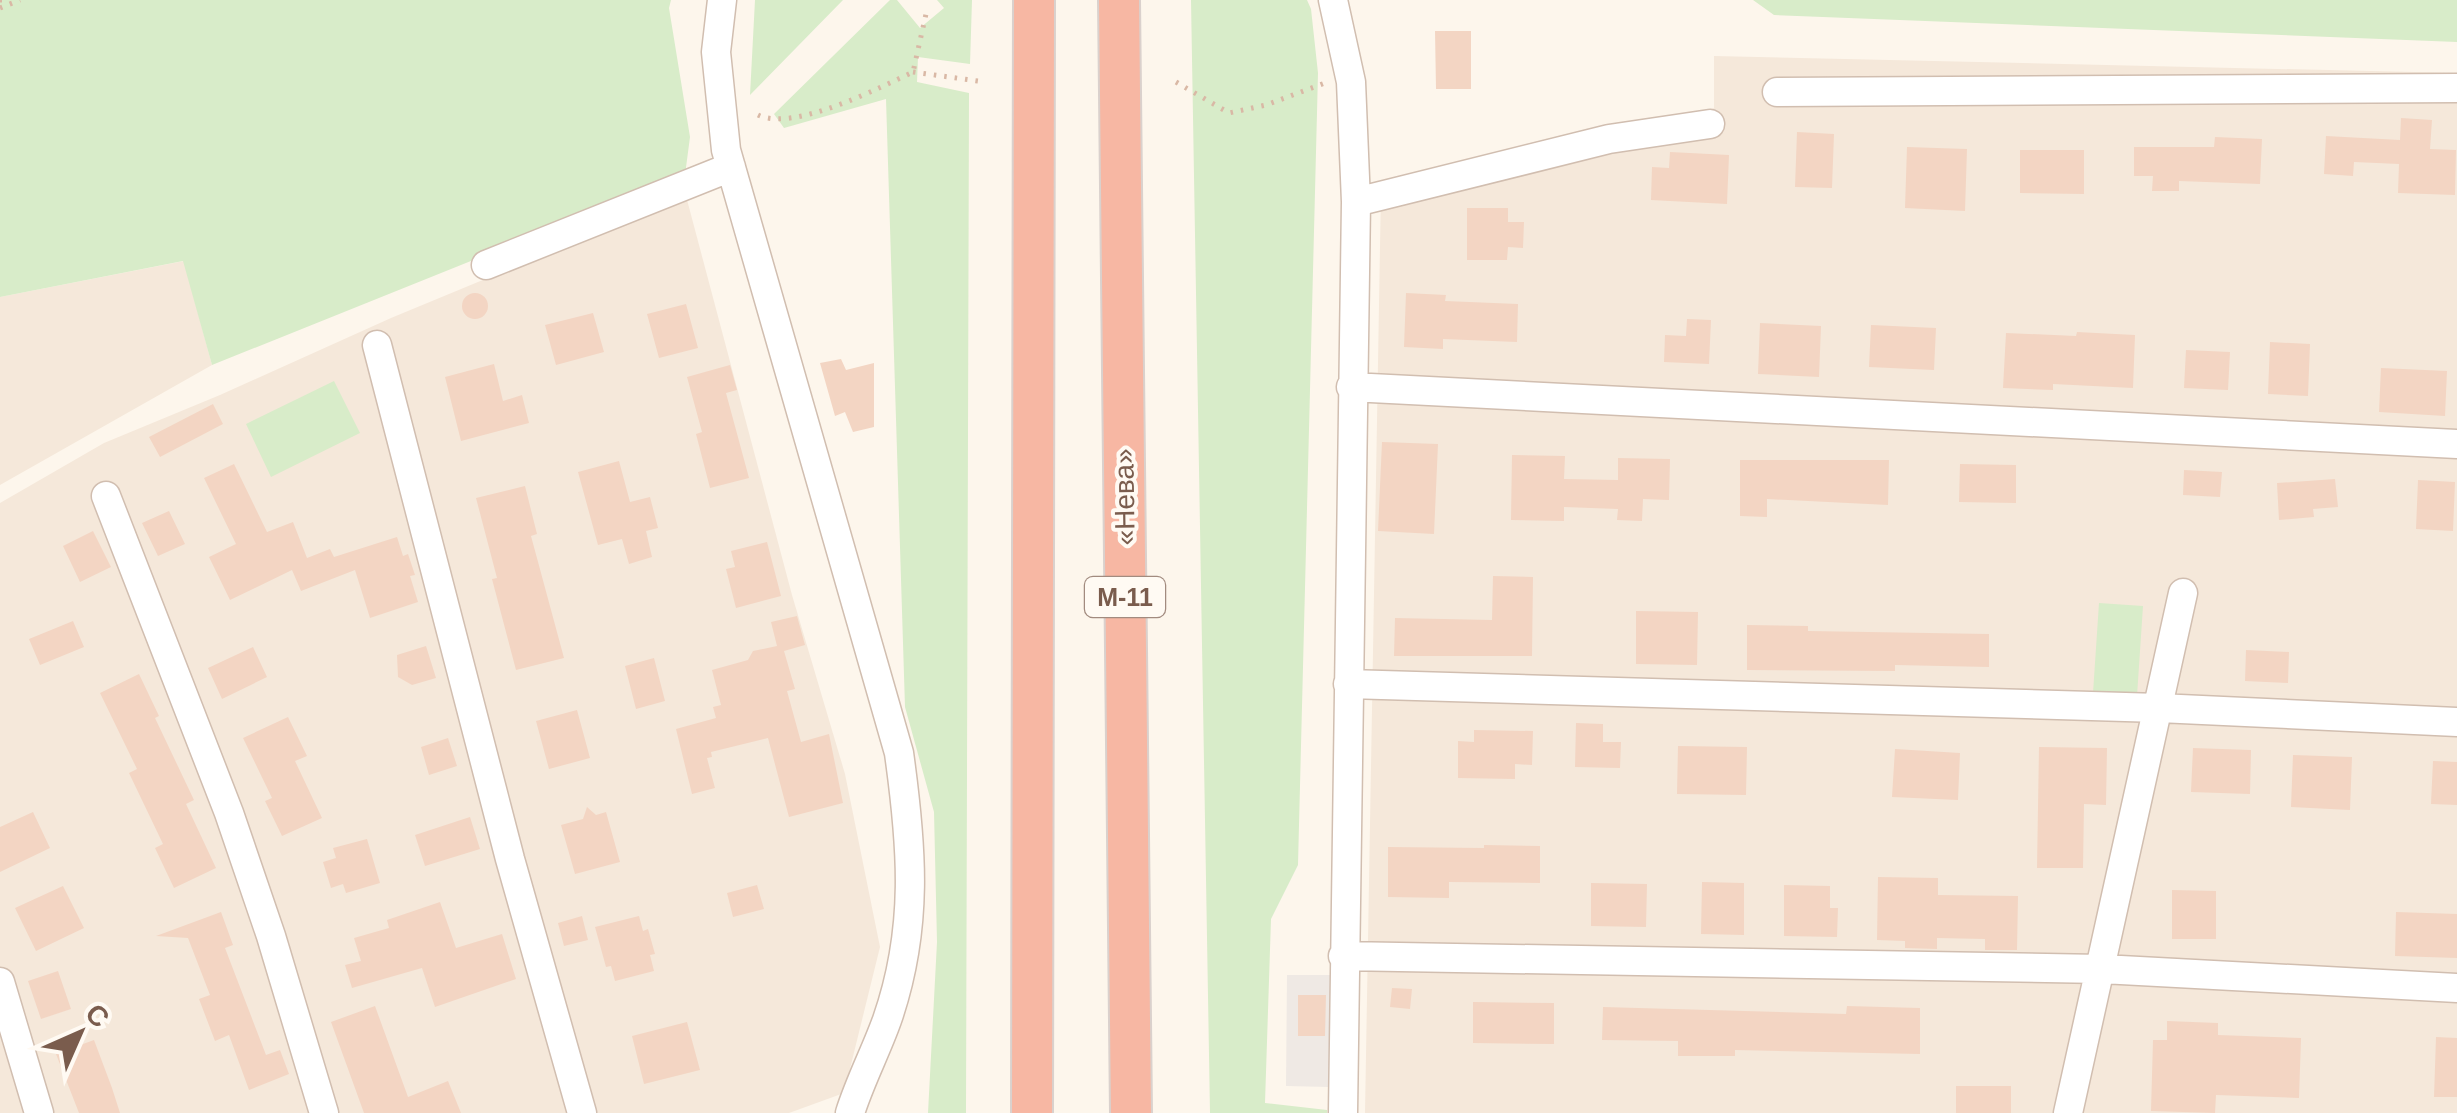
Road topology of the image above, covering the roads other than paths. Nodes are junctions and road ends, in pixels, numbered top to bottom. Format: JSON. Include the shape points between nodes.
{"nodes":[{"id":1,"x":722,"y":0,"type":"edge"},
{"id":2,"x":1034,"y":0,"type":"edge"},
{"id":3,"x":1119,"y":0,"type":"edge"},
{"id":4,"x":1333,"y":0,"type":"edge"},
{"id":5,"x":2457,"y":88,"type":"edge"},
{"id":6,"x":1777,"y":92,"type":"dead end"},
{"id":7,"x":1710,"y":124,"type":"dead end"},
{"id":8,"x":731,"y":167,"type":"junction"},
{"id":9,"x":1356,"y":202,"type":"junction"},
{"id":10,"x":486,"y":265,"type":"dead end"},
{"id":11,"x":377,"y":345,"type":"dead end"},
{"id":12,"x":1351,"y":387,"type":"junction"},
{"id":13,"x":2457,"y":444,"type":"edge"},
{"id":14,"x":106,"y":496,"type":"dead end"},
{"id":15,"x":2183,"y":594,"type":"dead end"},
{"id":16,"x":1348,"y":684,"type":"junction"},
{"id":17,"x":2159,"y":708,"type":"junction"},
{"id":18,"x":2457,"y":722,"type":"edge"},
{"id":19,"x":1343,"y":956,"type":"junction"},
{"id":20,"x":2102,"y":969,"type":"junction"},
{"id":21,"x":0,"y":982,"type":"edge"},
{"id":22,"x":2457,"y":988,"type":"edge"},
{"id":23,"x":846,"y":1110,"type":"edge"},
{"id":24,"x":39,"y":1113,"type":"edge"},
{"id":25,"x":324,"y":1113,"type":"edge"},
{"id":26,"x":582,"y":1113,"type":"edge"},
{"id":27,"x":1032,"y":1113,"type":"edge"},
{"id":28,"x":1132,"y":1113,"type":"edge"},
{"id":29,"x":1343,"y":1113,"type":"edge"},
{"id":30,"x":2068,"y":1113,"type":"edge"}],
"edges":[{"from":1,"to":8,"type":"street","via":[[716,52]]},
{"from":2,"to":27,"type":"highway"},
{"from":3,"to":28,"type":"highway","name":"«Нева»","number":"М-11"},
{"from":4,"to":9,"type":"street","via":[[1351,82]]},
{"from":5,"to":6,"type":"street"},
{"from":7,"to":9,"type":"street","via":[[1609,139]]},
{"from":8,"to":10,"type":"street"},
{"from":8,"to":23,"type":"street","via":[[900,753],[911,843],[908,936],[888,1018]]},
{"from":9,"to":12,"type":"street"},
{"from":11,"to":26,"type":"street"},
{"from":12,"to":13,"type":"street"},
{"from":12,"to":16,"type":"street"},
{"from":14,"to":25,"type":"street","via":[[235,830]]},
{"from":15,"to":17,"type":"street"},
{"from":16,"to":17,"type":"street"},
{"from":16,"to":19,"type":"street"},
{"from":17,"to":18,"type":"street"},
{"from":17,"to":20,"type":"street"},
{"from":19,"to":20,"type":"street"},
{"from":19,"to":29,"type":"street"},
{"from":20,"to":22,"type":"street"},
{"from":20,"to":30,"type":"street"},
{"from":21,"to":24,"type":"street"}]}
